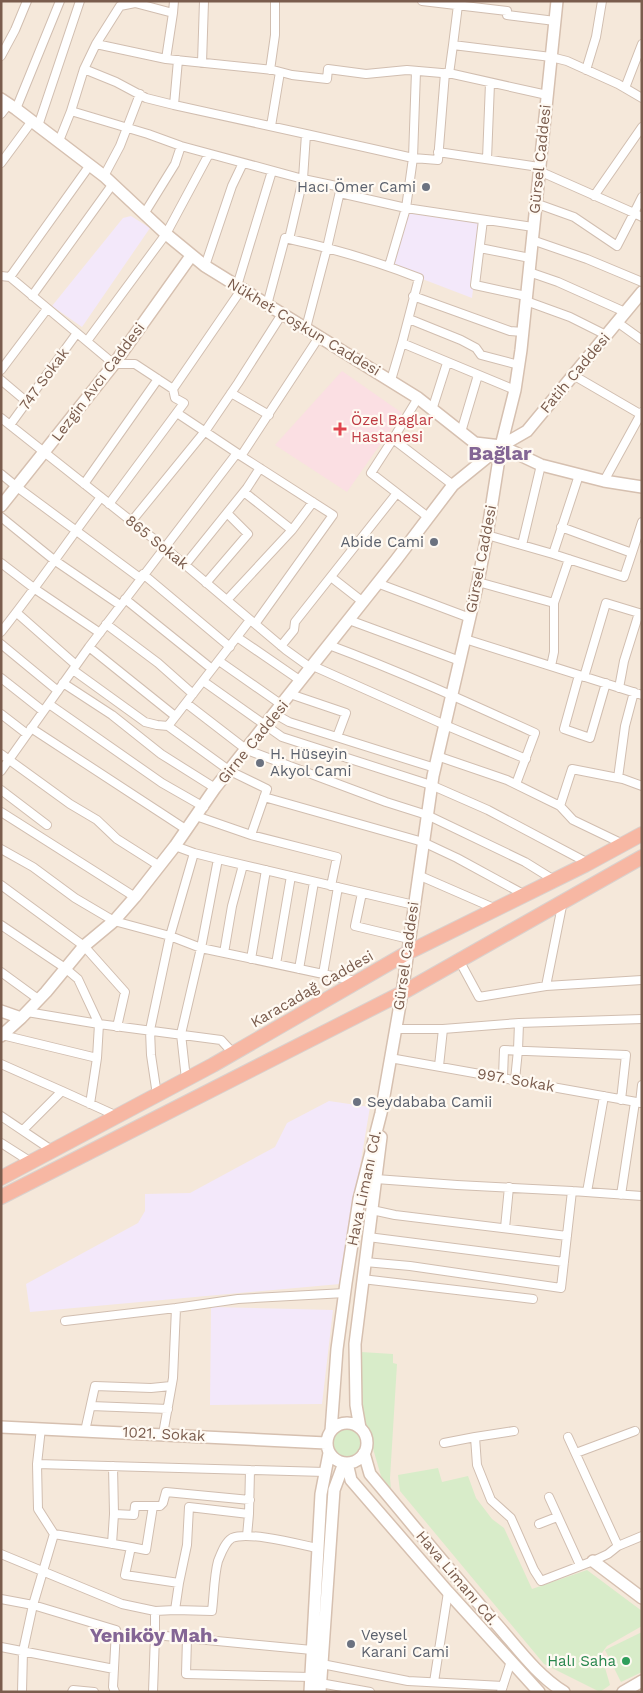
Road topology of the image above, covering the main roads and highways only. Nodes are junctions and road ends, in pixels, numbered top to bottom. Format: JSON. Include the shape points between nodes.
{"nodes":[{"id":1,"x":642,"y":834,"type":"edge"},
{"id":2,"x":642,"y":857,"type":"edge"},
{"id":3,"x":1,"y":1178,"type":"edge"},
{"id":4,"x":1,"y":1196,"type":"edge"}],
"edges":[{"from":1,"to":3,"type":"highway","name":"Karacadağ Caddesi","via":[[407,953],[233,1053]]},
{"from":2,"to":4,"type":"highway","via":[[402,993]]}]}
